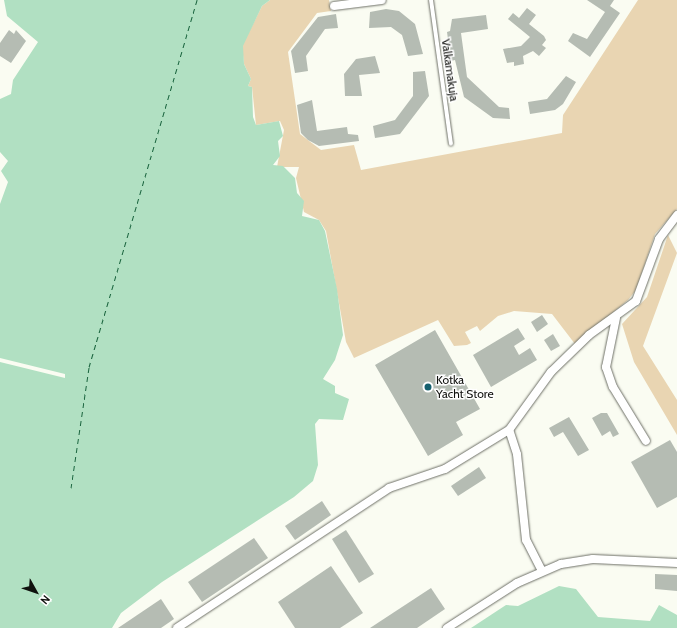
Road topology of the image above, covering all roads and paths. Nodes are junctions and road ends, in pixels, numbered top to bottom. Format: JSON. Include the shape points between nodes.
{"nodes":[{"id":1,"x":382,"y":0,"type":"edge"},
{"id":2,"x":431,"y":0,"type":"edge"},
{"id":3,"x":334,"y":3,"type":"edge"},
{"id":4,"x":451,"y":144,"type":"dead end"},
{"id":5,"x":677,"y":215,"type":"edge"},
{"id":6,"x":616,"y":318,"type":"junction"},
{"id":7,"x":509,"y":430,"type":"junction"},
{"id":8,"x":646,"y":441,"type":"dead end"},
{"id":9,"x":677,"y":563,"type":"edge"},
{"id":10,"x":542,"y":571,"type":"junction"},
{"id":11,"x":176,"y":628,"type":"edge"},
{"id":12,"x":447,"y":628,"type":"edge"}],
"edges":[{"from":1,"to":3,"type":"street"},
{"from":2,"to":4,"type":"lane","name":"Valkamakuja"},
{"from":5,"to":6,"type":"street","via":[[659,239],[643,288],[633,304]]},
{"from":6,"to":7,"type":"street","via":[[589,335],[551,372]]},
{"from":6,"to":8,"type":"street","via":[[606,367],[613,387]]},
{"from":7,"to":10,"type":"street","via":[[518,454],[526,540]]},
{"from":7,"to":11,"type":"street","via":[[444,469],[389,488]]},
{"from":9,"to":10,"type":"street","via":[[593,559]]},
{"from":10,"to":12,"type":"street","via":[[510,587]]}]}
